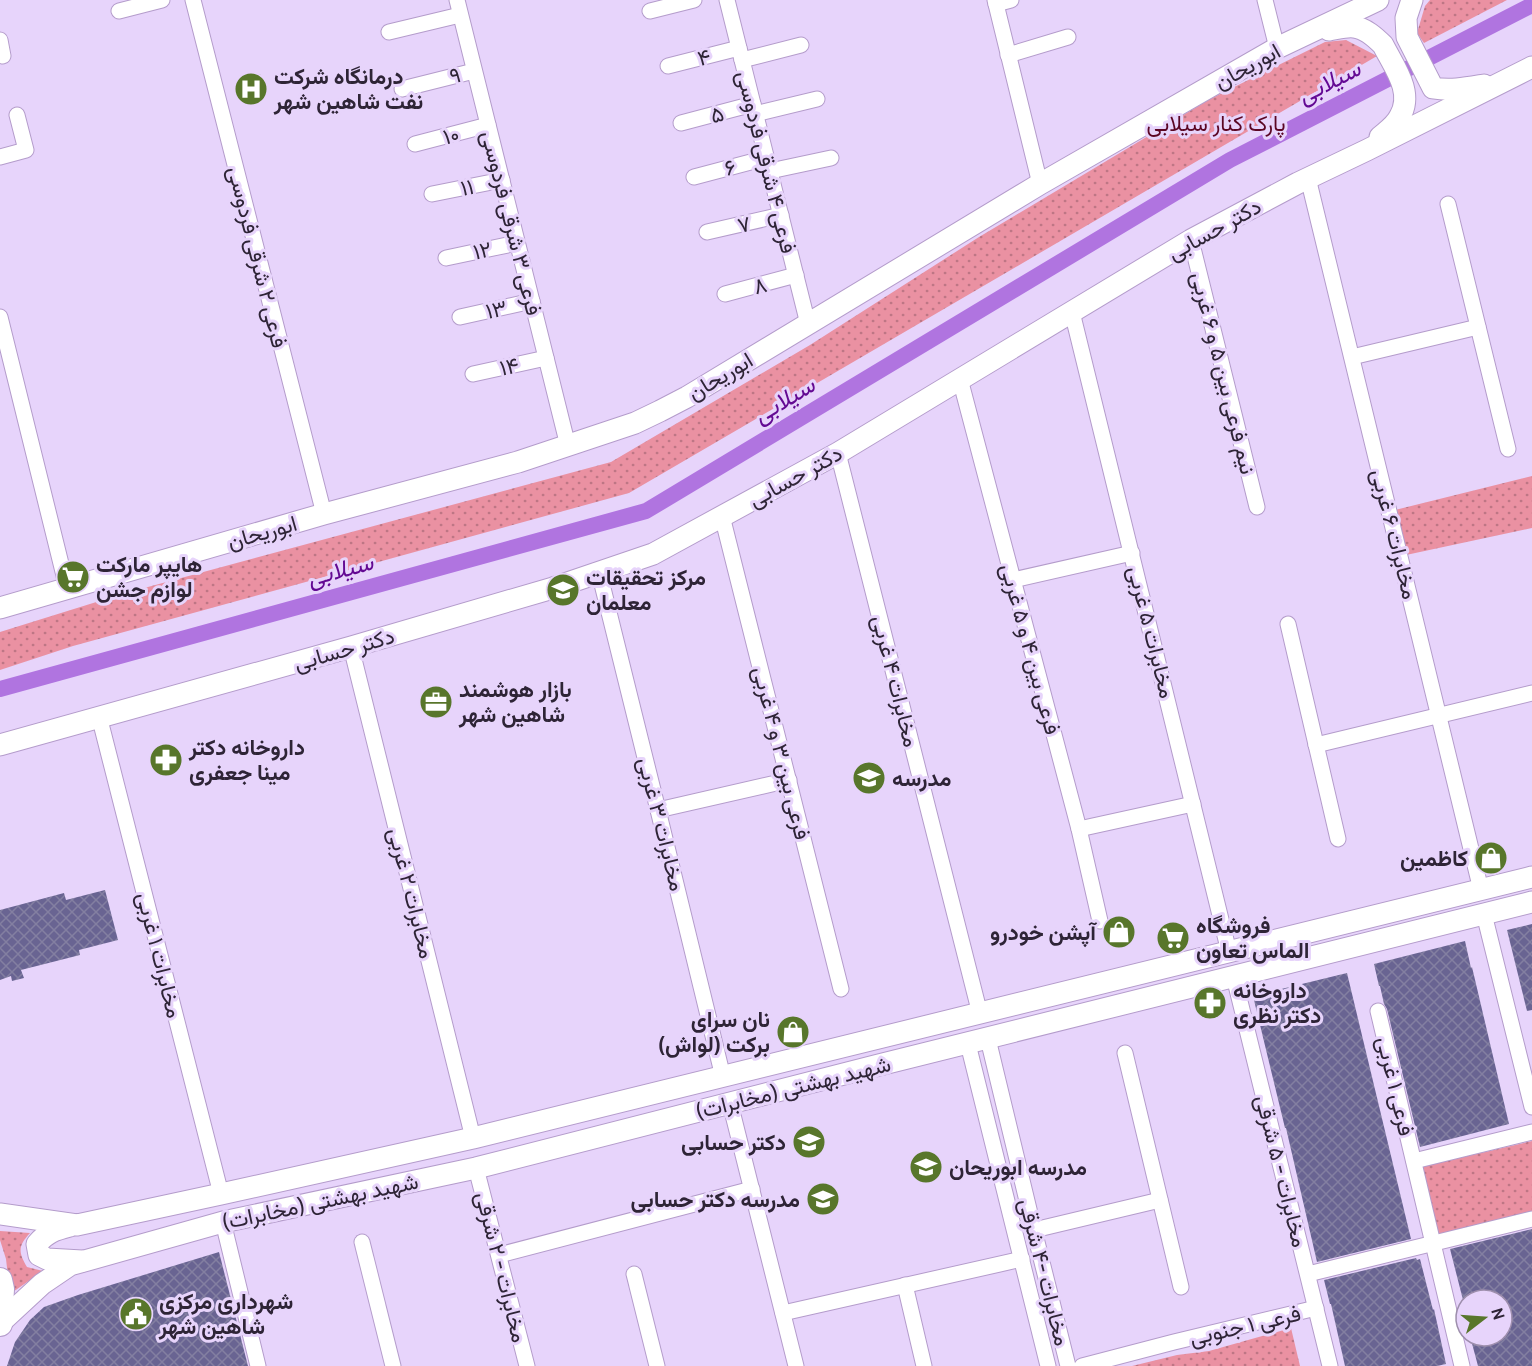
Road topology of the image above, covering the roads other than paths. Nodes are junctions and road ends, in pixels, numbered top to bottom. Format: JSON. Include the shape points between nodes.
{"nodes":[{"id":1,"x":162,"y":0,"type":"edge"},
{"id":2,"x":193,"y":0,"type":"edge"},
{"id":3,"x":694,"y":0,"type":"edge"},
{"id":4,"x":1265,"y":0,"type":"edge"},
{"id":5,"x":1378,"y":0,"type":"edge"},
{"id":6,"x":1412,"y":0,"type":"edge"},
{"id":7,"x":731,"y":1,"type":"edge"},
{"id":8,"x":1000,"y":1,"type":"edge"},
{"id":9,"x":459,"y":8,"type":"edge"},
{"id":10,"x":119,"y":11,"type":"dead end"},
{"id":11,"x":650,"y":11,"type":"dead end"},
{"id":12,"x":389,"y":32,"type":"dead end"},
{"id":13,"x":1309,"y":32,"type":"junction"},
{"id":14,"x":1068,"y":37,"type":"dead end"},
{"id":15,"x":0,"y":40,"type":"edge"},
{"id":16,"x":801,"y":45,"type":"dead end"},
{"id":17,"x":1277,"y":48,"type":"junction"},
{"id":18,"x":740,"y":54,"type":"junction"},
{"id":19,"x":1008,"y":55,"type":"junction"},
{"id":20,"x":3,"y":56,"type":"dead end"},
{"id":21,"x":668,"y":66,"type":"dead end"},
{"id":22,"x":1532,"y":67,"type":"edge"},
{"id":23,"x":474,"y":70,"type":"junction"},
{"id":24,"x":1503,"y":81,"type":"junction"},
{"id":25,"x":402,"y":89,"type":"dead end"},
{"id":26,"x":816,"y":99,"type":"dead end"},
{"id":27,"x":754,"y":109,"type":"junction"},
{"id":28,"x":17,"y":115,"type":"dead end"},
{"id":29,"x":681,"y":123,"type":"dead end"},
{"id":30,"x":488,"y":125,"type":"junction"},
{"id":31,"x":415,"y":144,"type":"dead end"},
{"id":32,"x":1367,"y":150,"type":"junction"},
{"id":33,"x":0,"y":157,"type":"edge"},
{"id":34,"x":831,"y":158,"type":"dead end"},
{"id":35,"x":768,"y":165,"type":"junction"},
{"id":36,"x":694,"y":177,"type":"dead end"},
{"id":37,"x":1308,"y":178,"type":"junction"},
{"id":38,"x":502,"y":180,"type":"junction"},
{"id":39,"x":1040,"y":184,"type":"junction"},
{"id":40,"x":432,"y":194,"type":"dead end"},
{"id":41,"x":1448,"y":204,"type":"dead end"},
{"id":42,"x":781,"y":215,"type":"junction"},
{"id":43,"x":707,"y":232,"type":"dead end"},
{"id":44,"x":1191,"y":240,"type":"junction"},
{"id":45,"x":517,"y":243,"type":"junction"},
{"id":46,"x":446,"y":258,"type":"dead end"},
{"id":47,"x":796,"y":275,"type":"junction"},
{"id":48,"x":725,"y":294,"type":"dead end"},
{"id":49,"x":532,"y":302,"type":"junction"},
{"id":50,"x":1072,"y":312,"type":"junction"},
{"id":51,"x":0,"y":317,"type":"edge"},
{"id":52,"x":460,"y":317,"type":"dead end"},
{"id":53,"x":808,"y":324,"type":"junction"},
{"id":54,"x":1478,"y":327,"type":"junction"},
{"id":55,"x":1352,"y":357,"type":"junction"},
{"id":56,"x":546,"y":358,"type":"junction"},
{"id":57,"x":473,"y":374,"type":"dead end"},
{"id":58,"x":960,"y":379,"type":"junction"},
{"id":59,"x":568,"y":446,"type":"junction"},
{"id":60,"x":1508,"y":449,"type":"dead end"},
{"id":61,"x":838,"y":453,"type":"junction"},
{"id":62,"x":1257,"y":507,"type":"dead end"},
{"id":63,"x":324,"y":514,"type":"junction"},
{"id":64,"x":722,"y":516,"type":"junction"},
{"id":65,"x":1132,"y":553,"type":"junction"},
{"id":66,"x":599,"y":572,"type":"junction"},
{"id":67,"x":1013,"y":580,"type":"junction"},
{"id":68,"x":67,"y":588,"type":"junction"},
{"id":69,"x":0,"y":608,"type":"edge"},
{"id":70,"x":1288,"y":624,"type":"dead end"},
{"id":71,"x":351,"y":647,"type":"junction"},
{"id":72,"x":1532,"y":693,"type":"edge"},
{"id":73,"x":99,"y":716,"type":"junction"},
{"id":74,"x":1438,"y":716,"type":"junction"},
{"id":75,"x":0,"y":745,"type":"edge"},
{"id":76,"x":1316,"y":745,"type":"junction"},
{"id":77,"x":789,"y":780,"type":"junction"},
{"id":78,"x":1194,"y":804,"type":"junction"},
{"id":79,"x":658,"y":810,"type":"junction"},
{"id":80,"x":1079,"y":829,"type":"junction"},
{"id":81,"x":1338,"y":839,"type":"dead end"},
{"id":82,"x":1532,"y":877,"type":"edge"},
{"id":83,"x":1481,"y":890,"type":"junction"},
{"id":84,"x":1532,"y":902,"type":"edge"},
{"id":85,"x":1484,"y":914,"type":"junction"},
{"id":86,"x":1100,"y":921,"type":"dead end"},
{"id":87,"x":1327,"y":928,"type":"junction"},
{"id":88,"x":1229,"y":952,"type":"junction"},
{"id":89,"x":1332,"y":952,"type":"junction"},
{"id":90,"x":1233,"y":977,"type":"junction"},
{"id":91,"x":841,"y":990,"type":"dead end"},
{"id":92,"x":1378,"y":1011,"type":"dead end"},
{"id":93,"x":980,"y":1014,"type":"junction"},
{"id":94,"x":988,"y":1039,"type":"junction"},
{"id":95,"x":968,"y":1044,"type":"junction"},
{"id":96,"x":1125,"y":1053,"type":"dead end"},
{"id":97,"x":723,"y":1077,"type":"junction"},
{"id":98,"x":730,"y":1103,"type":"junction"},
{"id":99,"x":1532,"y":1107,"type":"edge"},
{"id":100,"x":1532,"y":1132,"type":"edge"},
{"id":101,"x":472,"y":1138,"type":"junction"},
{"id":102,"x":1414,"y":1161,"type":"junction"},
{"id":103,"x":476,"y":1168,"type":"junction"},
{"id":104,"x":752,"y":1189,"type":"junction"},
{"id":105,"x":221,"y":1194,"type":"junction"},
{"id":106,"x":1160,"y":1200,"type":"junction"},
{"id":107,"x":0,"y":1214,"type":"edge"},
{"id":108,"x":1532,"y":1219,"type":"edge"},
{"id":109,"x":223,"y":1222,"type":"junction"},
{"id":110,"x":77,"y":1225,"type":"junction"},
{"id":111,"x":1034,"y":1230,"type":"junction"},
{"id":112,"x":362,"y":1242,"type":"dead end"},
{"id":113,"x":1433,"y":1244,"type":"junction"},
{"id":114,"x":499,"y":1255,"type":"junction"},
{"id":115,"x":1022,"y":1259,"type":"junction"},
{"id":116,"x":84,"y":1261,"type":"junction"},
{"id":117,"x":634,"y":1274,"type":"dead end"},
{"id":118,"x":1308,"y":1274,"type":"junction"},
{"id":119,"x":0,"y":1280,"type":"edge"},
{"id":120,"x":905,"y":1285,"type":"junction"},
{"id":121,"x":1181,"y":1287,"type":"dead end"},
{"id":122,"x":1316,"y":1308,"type":"junction"},
{"id":123,"x":783,"y":1313,"type":"junction"},
{"id":124,"x":0,"y":1323,"type":"edge"},
{"id":125,"x":258,"y":1366,"type":"edge"},
{"id":126,"x":393,"y":1366,"type":"edge"},
{"id":127,"x":527,"y":1366,"type":"edge"},
{"id":128,"x":657,"y":1366,"type":"edge"},
{"id":129,"x":796,"y":1366,"type":"edge"},
{"id":130,"x":924,"y":1366,"type":"edge"},
{"id":131,"x":1048,"y":1366,"type":"edge"},
{"id":132,"x":1068,"y":1366,"type":"edge"},
{"id":133,"x":1082,"y":1366,"type":"edge"},
{"id":134,"x":1330,"y":1366,"type":"edge"},
{"id":135,"x":1462,"y":1366,"type":"edge"}],
"edges":[{"from":1,"to":10,"type":"street"},
{"from":2,"to":63,"type":"street","name":"فرعی ۲ شرقی فردوسی"},
{"from":3,"to":11,"type":"street"},
{"from":4,"to":17,"type":"street"},
{"from":5,"to":13,"type":"main road","name":"ابوریحان"},
{"from":6,"to":24,"type":"main road","via":[[1406,18],[1407,37],[1433,88],[1457,89]]},
{"from":7,"to":18,"type":"street","name":"فرعی ۴ شرقی فردوسی"},
{"from":8,"to":19,"type":"street"},
{"from":9,"to":12,"type":"street"},
{"from":9,"to":23,"type":"street","name":"فرعی ۳ شرقی فردوسی"},
{"from":13,"to":17,"type":"main road","name":"ابوریحان"},
{"from":13,"to":32,"type":"main road","via":[[1354,27],[1367,32],[1380,42],[1405,90],[1400,116]]},
{"from":14,"to":19,"type":"street"},
{"from":15,"to":20,"type":"street"},
{"from":16,"to":18,"type":"street","name":"۴"},
{"from":17,"to":39,"type":"main road","name":"ابوریحان"},
{"from":18,"to":21,"type":"street","name":"۴"},
{"from":18,"to":27,"type":"street","name":"فرعی ۴ شرقی فردوسی"},
{"from":19,"to":39,"type":"street"},
{"from":22,"to":24,"type":"main road","name":"دکتر حسابی"},
{"from":23,"to":25,"type":"street","name":"۹"},
{"from":23,"to":30,"type":"street","name":"فرعی ۳ شرقی فردوسی"},
{"from":24,"to":32,"type":"main road","name":"دکتر حسابی"},
{"from":26,"to":27,"type":"street","name":"۵"},
{"from":27,"to":29,"type":"street","name":"۵"},
{"from":27,"to":35,"type":"street","name":"فرعی ۴ شرقی فردوسی"},
{"from":28,"to":33,"type":"street","via":[[26,150]]},
{"from":30,"to":31,"type":"street","name":"۱۰"},
{"from":30,"to":38,"type":"street","name":"فرعی ۳ شرقی فردوسی"},
{"from":32,"to":37,"type":"main road","name":"دکتر حسابی"},
{"from":34,"to":35,"type":"street","name":"۶"},
{"from":35,"to":36,"type":"street","name":"۶"},
{"from":35,"to":42,"type":"street","name":"فرعی ۴ شرقی فردوسی"},
{"from":37,"to":44,"type":"main road","name":"دکتر حسابی"},
{"from":37,"to":55,"type":"street","name":"مخابرات ۶ غربی"},
{"from":38,"to":40,"type":"street","name":"۱۱"},
{"from":38,"to":45,"type":"street","name":"فرعی ۳ شرقی فردوسی"},
{"from":39,"to":53,"type":"main road","name":"ابوریحان"},
{"from":41,"to":54,"type":"street"},
{"from":42,"to":43,"type":"street","name":"۷"},
{"from":42,"to":47,"type":"street","name":"فرعی ۴ شرقی فردوسی"},
{"from":44,"to":50,"type":"main road","name":"دکتر حسابی"},
{"from":44,"to":62,"type":"street","name":"نیم فرعی بین ۵ و ۶ غربی"},
{"from":45,"to":46,"type":"street","name":"۱۲"},
{"from":45,"to":49,"type":"street","name":"فرعی ۳ شرقی فردوسی"},
{"from":47,"to":48,"type":"street","name":"۸"},
{"from":47,"to":53,"type":"street","name":"فرعی ۴ شرقی فردوسی"},
{"from":49,"to":52,"type":"street","name":"۱۳"},
{"from":49,"to":56,"type":"street","name":"فرعی ۳ شرقی فردوسی"},
{"from":50,"to":58,"type":"main road","name":"دکتر حسابی"},
{"from":50,"to":65,"type":"street","name":"مخابرات ۵ غربی"},
{"from":51,"to":68,"type":"street"},
{"from":53,"to":59,"type":"main road","name":"ابوریحان","via":[[660,411]]},
{"from":54,"to":55,"type":"street"},
{"from":54,"to":60,"type":"street"},
{"from":55,"to":74,"type":"street","name":"مخابرات ۶ غربی"},
{"from":56,"to":57,"type":"street","name":"۱۴"},
{"from":56,"to":59,"type":"street","name":"فرعی ۳ شرقی فردوسی"},
{"from":58,"to":61,"type":"main road","name":"دکتر حسابی"},
{"from":58,"to":67,"type":"street","name":"فرعی بین ۴ و ۵ غربی"},
{"from":59,"to":63,"type":"main road","name":"ابوریحان"},
{"from":61,"to":64,"type":"main road","name":"دکتر حسابی"},
{"from":61,"to":93,"type":"street","name":"مخابرات ۴ غربی"},
{"from":63,"to":68,"type":"main road","name":"ابوریحان"},
{"from":64,"to":66,"type":"main road","name":"دکتر حسابی","via":[[653,554]]},
{"from":64,"to":77,"type":"street","name":"فرعی بین ۳ و ۴ غربی"},
{"from":65,"to":67,"type":"street"},
{"from":65,"to":78,"type":"street","name":"مخابرات ۵ غربی"},
{"from":66,"to":71,"type":"main road","name":"دکتر حسابی"},
{"from":66,"to":79,"type":"street","name":"مخابرات ۳ غربی"},
{"from":67,"to":80,"type":"street","name":"فرعی بین ۴ و ۵ غربی"},
{"from":68,"to":69,"type":"main road","name":"ابوریحان"},
{"from":70,"to":76,"type":"street"},
{"from":71,"to":73,"type":"main road","name":"دکتر حسابی"},
{"from":71,"to":101,"type":"street","name":"مخابرات ۲ غربی"},
{"from":72,"to":74,"type":"street"},
{"from":73,"to":75,"type":"main road","name":"دکتر حسابی"},
{"from":73,"to":105,"type":"street","name":"مخابرات ۱ غربی"},
{"from":74,"to":76,"type":"street"},
{"from":74,"to":83,"type":"street","name":"مخابرات ۶ غربی"},
{"from":76,"to":81,"type":"street"},
{"from":77,"to":79,"type":"street"},
{"from":77,"to":91,"type":"street","name":"فرعی بین ۳ و ۴ غربی"},
{"from":78,"to":80,"type":"street"},
{"from":78,"to":88,"type":"street","name":"مخابرات ۵ غربی"},
{"from":79,"to":97,"type":"street","name":"مخابرات ۳ غربی"},
{"from":80,"to":86,"type":"street","name":"فرعی بین ۴ و ۵ غربی"},
{"from":82,"to":83,"type":"main road","name":"شهید بهشتی (مخابرات)"},
{"from":83,"to":87,"type":"main road","name":"شهید بهشتی (مخابرات)"},
{"from":84,"to":85,"type":"main road","name":"شهید بهشتی (مخابرات)"},
{"from":85,"to":89,"type":"main road","name":"شهید بهشتی (مخابرات)"},
{"from":85,"to":99,"type":"street"},
{"from":87,"to":88,"type":"main road","name":"شهید بهشتی (مخابرات)"},
{"from":87,"to":89,"type":"main road"},
{"from":88,"to":93,"type":"main road","name":"شهید بهشتی (مخابرات)"},
{"from":89,"to":90,"type":"main road","name":"شهید بهشتی (مخابرات)"},
{"from":90,"to":94,"type":"main road","name":"شهید بهشتی (مخابرات)"},
{"from":90,"to":118,"type":"street","name":"مخابرات - ۵ شرقی"},
{"from":92,"to":102,"type":"street","name":"فرعی ۱ غربی"},
{"from":93,"to":97,"type":"main road","name":"شهید بهشتی (مخابرات)"},
{"from":94,"to":95,"type":"main road","name":"شهید بهشتی (مخابرات)"},
{"from":94,"to":111,"type":"street","name":"مخابرات -۴ شرقی"},
{"from":95,"to":98,"type":"main road","name":"شهید بهشتی (مخابرات)"},
{"from":95,"to":115,"type":"street"},
{"from":96,"to":106,"type":"street"},
{"from":97,"to":101,"type":"main road","name":"شهید بهشتی (مخابرات)"},
{"from":98,"to":103,"type":"main road","name":"شهید بهشتی (مخابرات)"},
{"from":98,"to":104,"type":"street"},
{"from":100,"to":102,"type":"street"},
{"from":101,"to":105,"type":"main road","name":"شهید بهشتی (مخابرات)"},
{"from":102,"to":113,"type":"street","name":"فرعی ۱ غربی"},
{"from":103,"to":109,"type":"main road","name":"شهید بهشتی (مخابرات)"},
{"from":103,"to":114,"type":"street","name":"مخابرات - ۲ شرقی"},
{"from":104,"to":114,"type":"street"},
{"from":104,"to":123,"type":"street"},
{"from":105,"to":110,"type":"main road","name":"شهید بهشتی (مخابرات)"},
{"from":106,"to":111,"type":"street"},
{"from":106,"to":121,"type":"street"},
{"from":107,"to":110,"type":"main road","name":"شهید بهشتی (مخابرات)"},
{"from":108,"to":113,"type":"street"},
{"from":109,"to":116,"type":"main road","name":"شهید بهشتی (مخابرات)"},
{"from":109,"to":125,"type":"street"},
{"from":110,"to":116,"type":"main road","via":[[45,1235],[37,1244],[39,1255]]},
{"from":111,"to":132,"type":"street","name":"مخابرات -۴ شرقی"},
{"from":112,"to":126,"type":"street"},
{"from":113,"to":118,"type":"street"},
{"from":113,"to":135,"type":"street","name":"فرعی ۱ غربی"},
{"from":114,"to":127,"type":"street","name":"مخابرات - ۲ شرقی"},
{"from":115,"to":120,"type":"street"},
{"from":115,"to":131,"type":"street"},
{"from":116,"to":124,"type":"main road","name":"شهید بهشتی (مخابرات)","via":[[70,1265],[42,1284]]},
{"from":117,"to":128,"type":"street"},
{"from":118,"to":122,"type":"street","name":"مخابرات - ۵ شرقی"},
{"from":119,"to":124,"type":"main road"},
{"from":120,"to":123,"type":"street"},
{"from":120,"to":130,"type":"street"},
{"from":122,"to":133,"type":"street","name":"فرعی ۱ جنوبی"},
{"from":122,"to":134,"type":"street","name":"مخابرات - ۵ شرقی"},
{"from":123,"to":129,"type":"street"}]}
